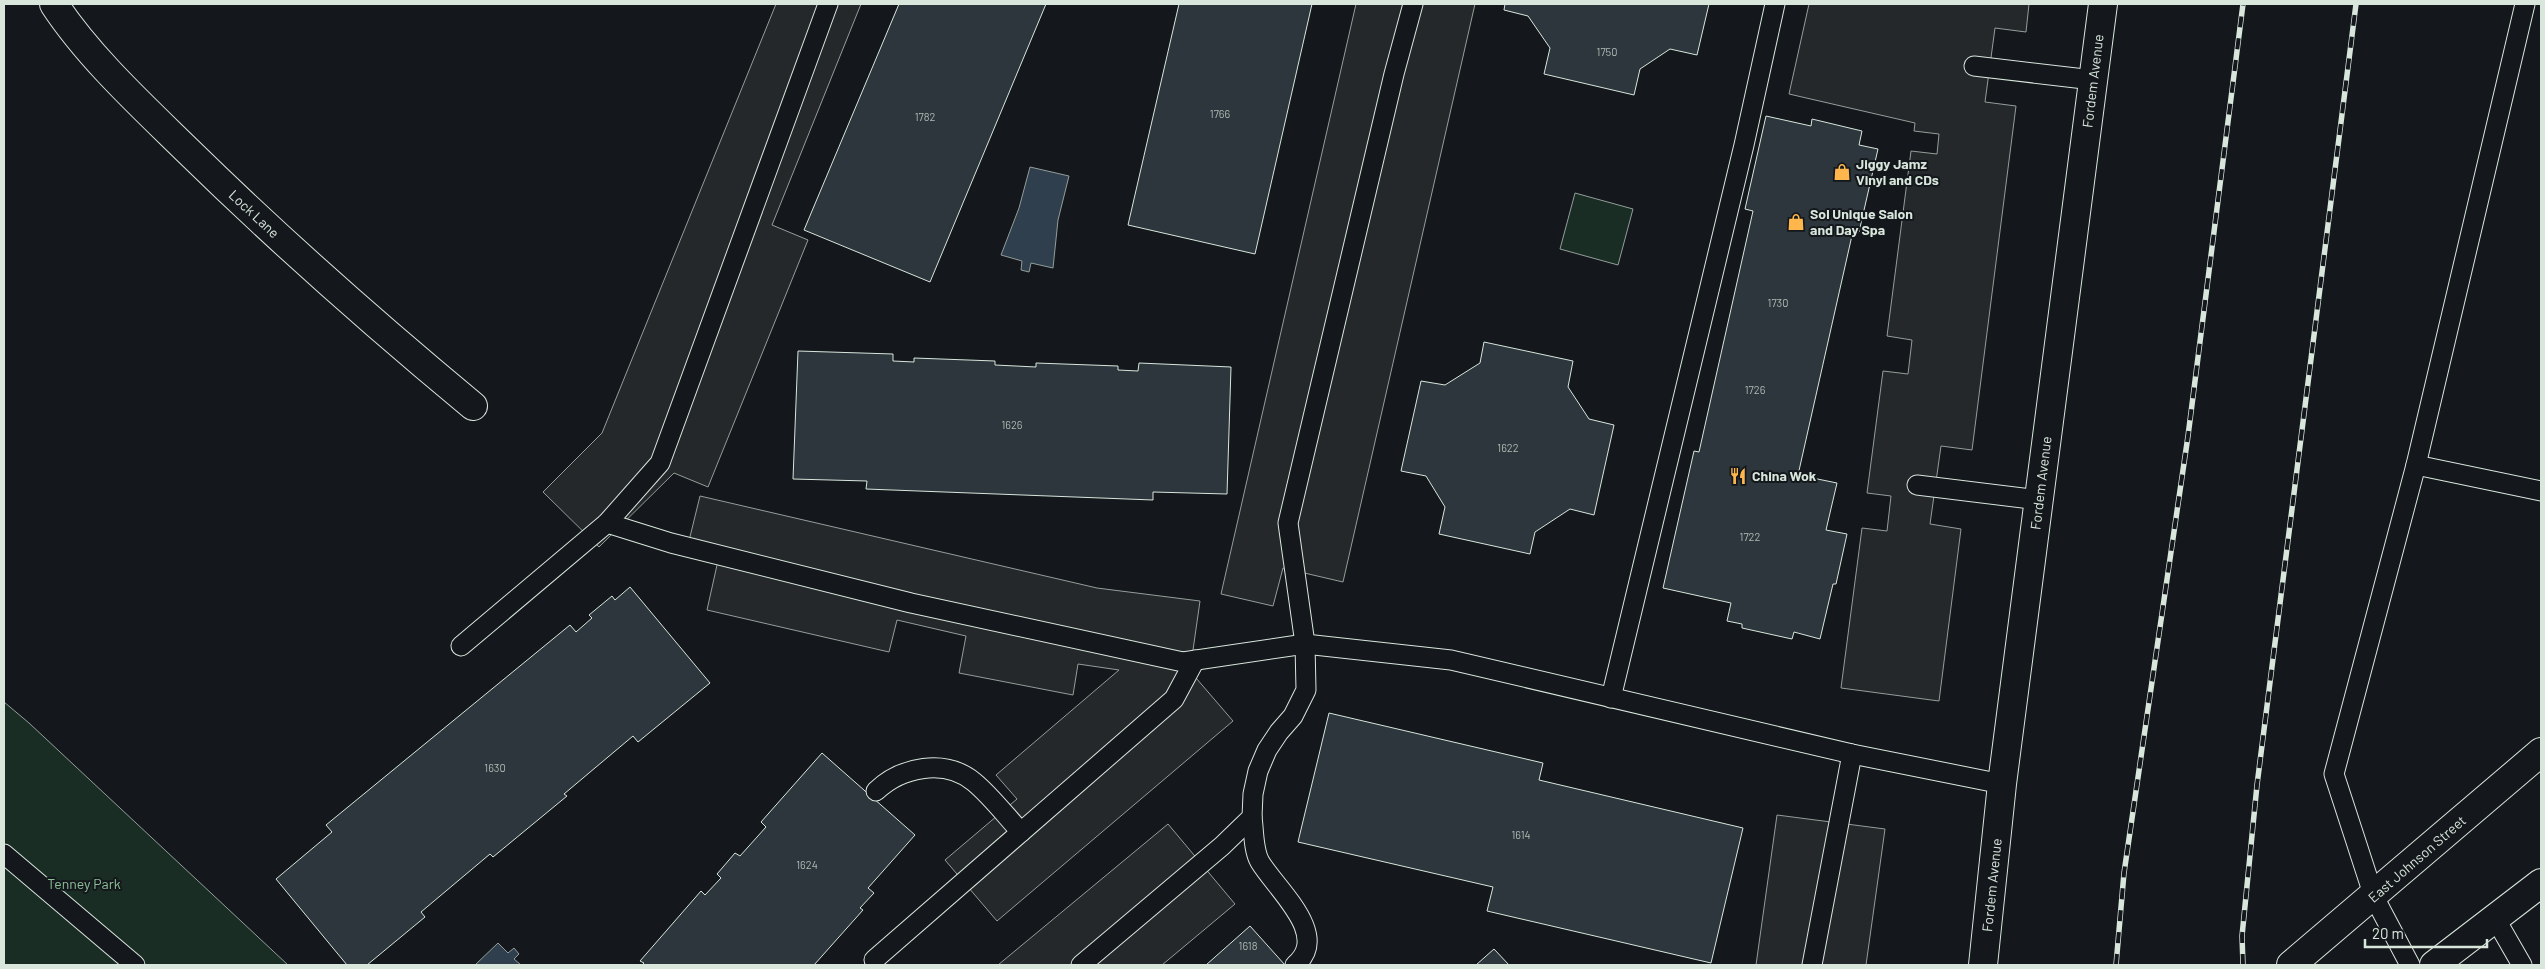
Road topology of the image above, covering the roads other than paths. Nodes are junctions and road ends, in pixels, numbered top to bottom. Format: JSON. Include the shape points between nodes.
{"nodes":[{"id":1,"x":54,"y":4,"type":"edge"},
{"id":2,"x":828,"y":4,"type":"edge"},
{"id":3,"x":1413,"y":4,"type":"edge"},
{"id":4,"x":1775,"y":4,"type":"edge"},
{"id":5,"x":2103,"y":4,"type":"edge"},
{"id":6,"x":2525,"y":4,"type":"edge"},
{"id":7,"x":1974,"y":66,"type":"dead end"},
{"id":8,"x":2094,"y":80,"type":"junction"},
{"id":9,"x":473,"y":406,"type":"dead end"},
{"id":10,"x":2416,"y":465,"type":"junction"},
{"id":11,"x":1917,"y":485,"type":"dead end"},
{"id":12,"x":2541,"y":491,"type":"edge"},
{"id":13,"x":2039,"y":500,"type":"junction"},
{"id":14,"x":607,"y":523,"type":"junction"},
{"id":15,"x":1305,"y":644,"type":"junction"},
{"id":16,"x":461,"y":646,"type":"dead end"},
{"id":17,"x":1195,"y":660,"type":"junction"},
{"id":18,"x":1611,"y":698,"type":"junction"},
{"id":19,"x":2541,"y":752,"type":"edge"},
{"id":20,"x":1852,"y":754,"type":"junction"},
{"id":21,"x":2002,"y":784,"type":"junction"},
{"id":22,"x":876,"y":791,"type":"dead end"},
{"id":23,"x":1252,"y":817,"type":"junction"},
{"id":24,"x":1021,"y":832,"type":"junction"},
{"id":25,"x":4,"y":854,"type":"edge"},
{"id":26,"x":2541,"y":883,"type":"edge"},
{"id":27,"x":2374,"y":896,"type":"junction"},
{"id":28,"x":2495,"y":918,"type":"junction"},
{"id":29,"x":874,"y":960,"type":"dead end"},
{"id":30,"x":1984,"y":964,"type":"edge"},
{"id":31,"x":135,"y":965,"type":"edge"},
{"id":32,"x":1081,"y":965,"type":"edge"},
{"id":33,"x":1294,"y":965,"type":"edge"},
{"id":34,"x":1812,"y":965,"type":"edge"},
{"id":35,"x":2291,"y":965,"type":"edge"},
{"id":36,"x":2410,"y":965,"type":"edge"},
{"id":37,"x":2434,"y":965,"type":"edge"},
{"id":38,"x":2522,"y":965,"type":"edge"}],
"edges":[{"from":1,"to":9,"type":"street","name":"Lock Lane","via":[[125,89],[222,185],[380,330]]},
{"from":2,"to":14,"type":"lane","via":[[660,463]]},
{"from":3,"to":15,"type":"lane","via":[[1288,523]]},
{"from":4,"to":18,"type":"lane"},
{"from":5,"to":8,"type":"street","name":"Fordem Avenue"},
{"from":6,"to":10,"type":"lane"},
{"from":7,"to":8,"type":"lane"},
{"from":8,"to":13,"type":"street","name":"Fordem Avenue"},
{"from":10,"to":12,"type":"lane"},
{"from":10,"to":27,"type":"lane","via":[[2334,774]]},
{"from":11,"to":13,"type":"lane"},
{"from":13,"to":21,"type":"street","name":"Fordem Avenue"},
{"from":14,"to":16,"type":"lane"},
{"from":14,"to":17,"type":"lane","via":[[671,543],[911,603],[1183,662]]},
{"from":15,"to":17,"type":"lane"},
{"from":15,"to":18,"type":"lane","via":[[1451,660]]},
{"from":15,"to":23,"type":"lane","via":[[1306,690],[1293,716],[1267,750],[1258,771]]},
{"from":17,"to":24,"type":"lane","via":[[1174,699]]},
{"from":18,"to":20,"type":"lane"},
{"from":19,"to":27,"type":"street","name":"East Johnson Street"},
{"from":20,"to":21,"type":"lane"},
{"from":20,"to":34,"type":"lane"},
{"from":21,"to":30,"type":"street","name":"Fordem Avenue"},
{"from":22,"to":24,"type":"lane","via":[[908,771],[940,768],[958,773],[974,781]]},
{"from":23,"to":32,"type":"lane"},
{"from":23,"to":33,"type":"lane","via":[[1259,860],[1306,929],[1307,949]]},
{"from":24,"to":29,"type":"lane"},
{"from":25,"to":31,"type":"lane"},
{"from":26,"to":28,"type":"street"},
{"from":27,"to":35,"type":"street","name":"East Johnson Street"},
{"from":27,"to":36,"type":"lane"},
{"from":28,"to":37,"type":"street"},
{"from":28,"to":38,"type":"lane"}]}
